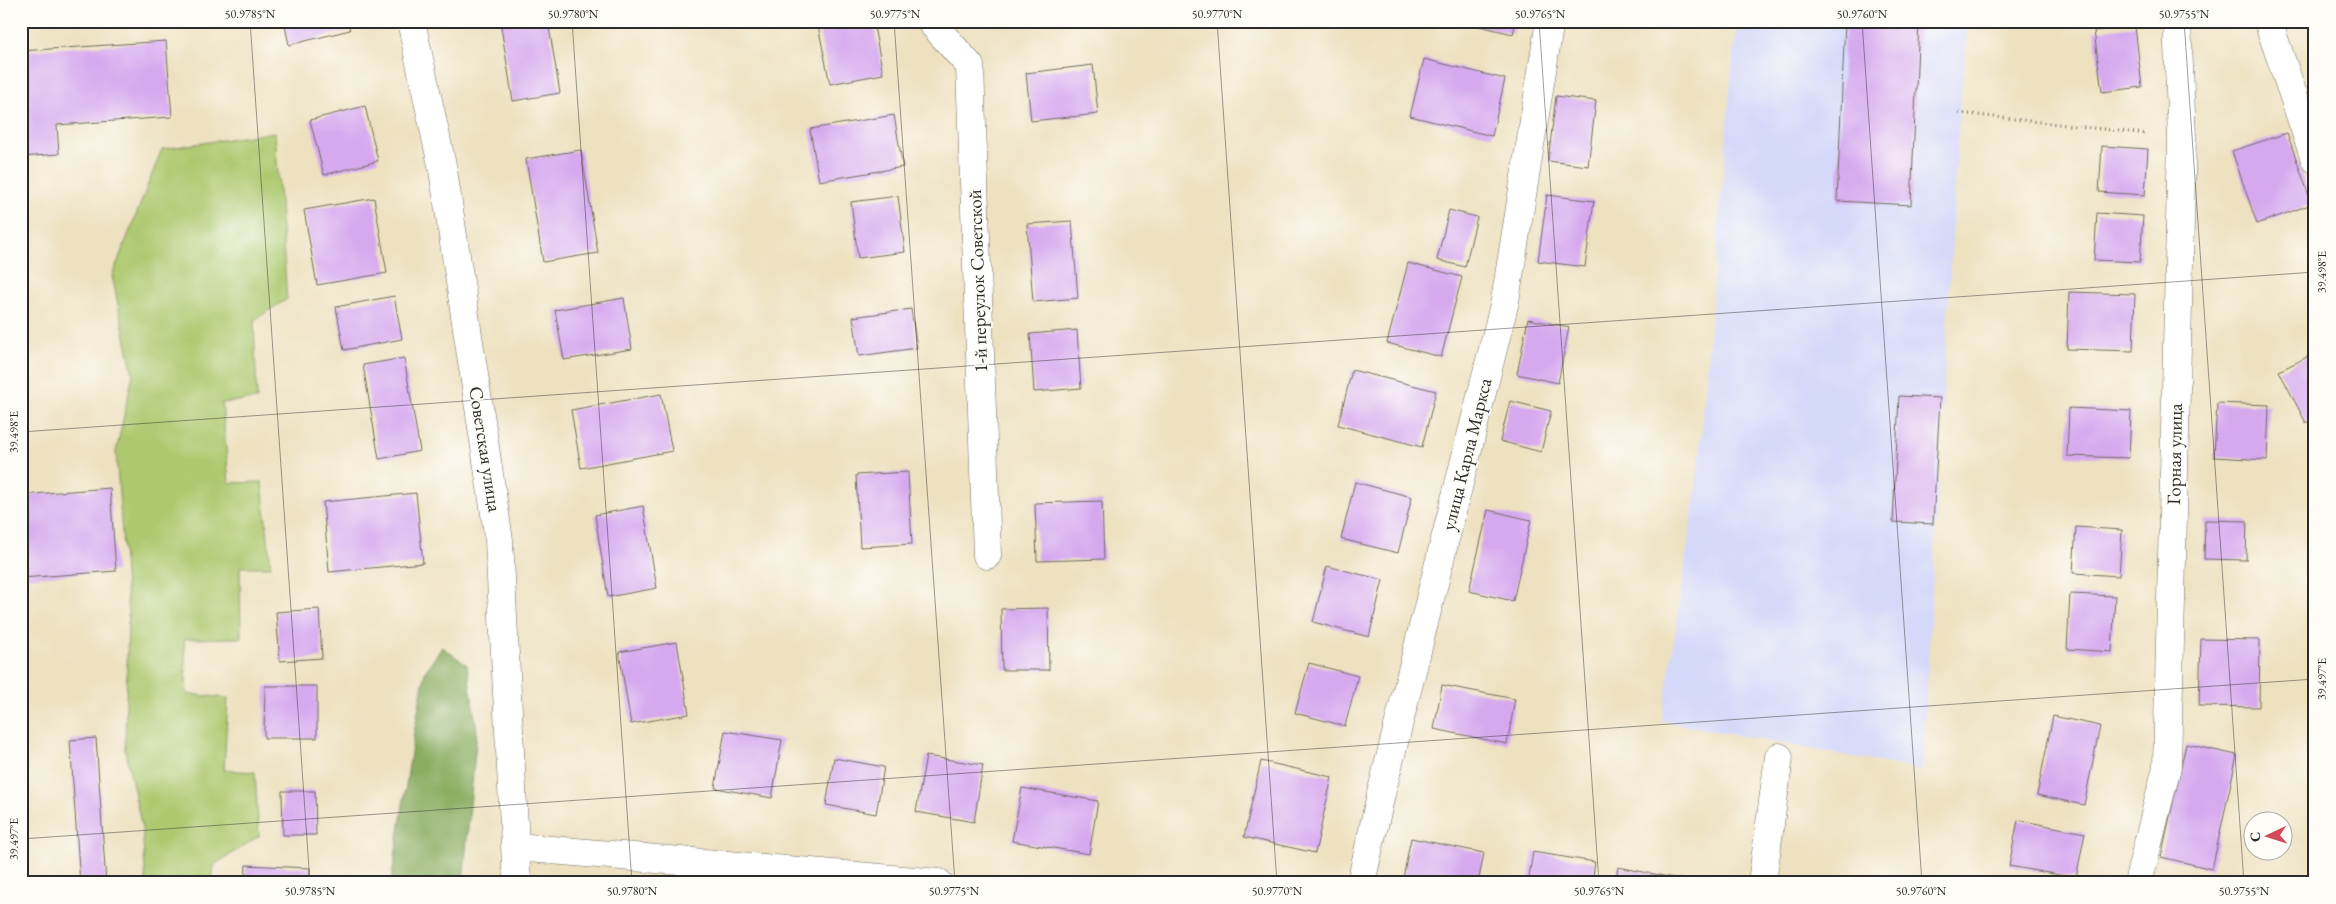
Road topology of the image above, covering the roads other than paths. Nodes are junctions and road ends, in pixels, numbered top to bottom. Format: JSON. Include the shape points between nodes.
{"nodes":[{"id":1,"x":411,"y":21,"type":"edge"},
{"id":2,"x":930,"y":21,"type":"edge"},
{"id":3,"x":1550,"y":21,"type":"edge"},
{"id":4,"x":2177,"y":21,"type":"edge"},
{"id":5,"x":2268,"y":21,"type":"edge"},
{"id":6,"x":2315,"y":159,"type":"edge"},
{"id":7,"x":987,"y":555,"type":"dead end"},
{"id":8,"x":1780,"y":757,"type":"dead end"},
{"id":9,"x":516,"y":847,"type":"junction"},
{"id":10,"x":518,"y":883,"type":"edge"},
{"id":11,"x":939,"y":883,"type":"edge"},
{"id":12,"x":1361,"y":883,"type":"edge"},
{"id":13,"x":1762,"y":883,"type":"edge"},
{"id":14,"x":2138,"y":883,"type":"edge"}],
"edges":[{"from":1,"to":9,"type":"street","name":"Советская улица","via":[[443,170],[499,540]]},
{"from":2,"to":7,"type":"street","name":"1-й переулок Советской","via":[[970,66]]},
{"from":3,"to":12,"type":"street","name":"улица Карла Маркса","via":[[1505,301]]},
{"from":4,"to":14,"type":"street","name":"Горная улица","via":[[2182,138],[2167,766]]},
{"from":5,"to":6,"type":"street"},
{"from":8,"to":13,"type":"street"},
{"from":9,"to":10,"type":"street","name":"Советская улица"},
{"from":9,"to":11,"type":"street"}]}
